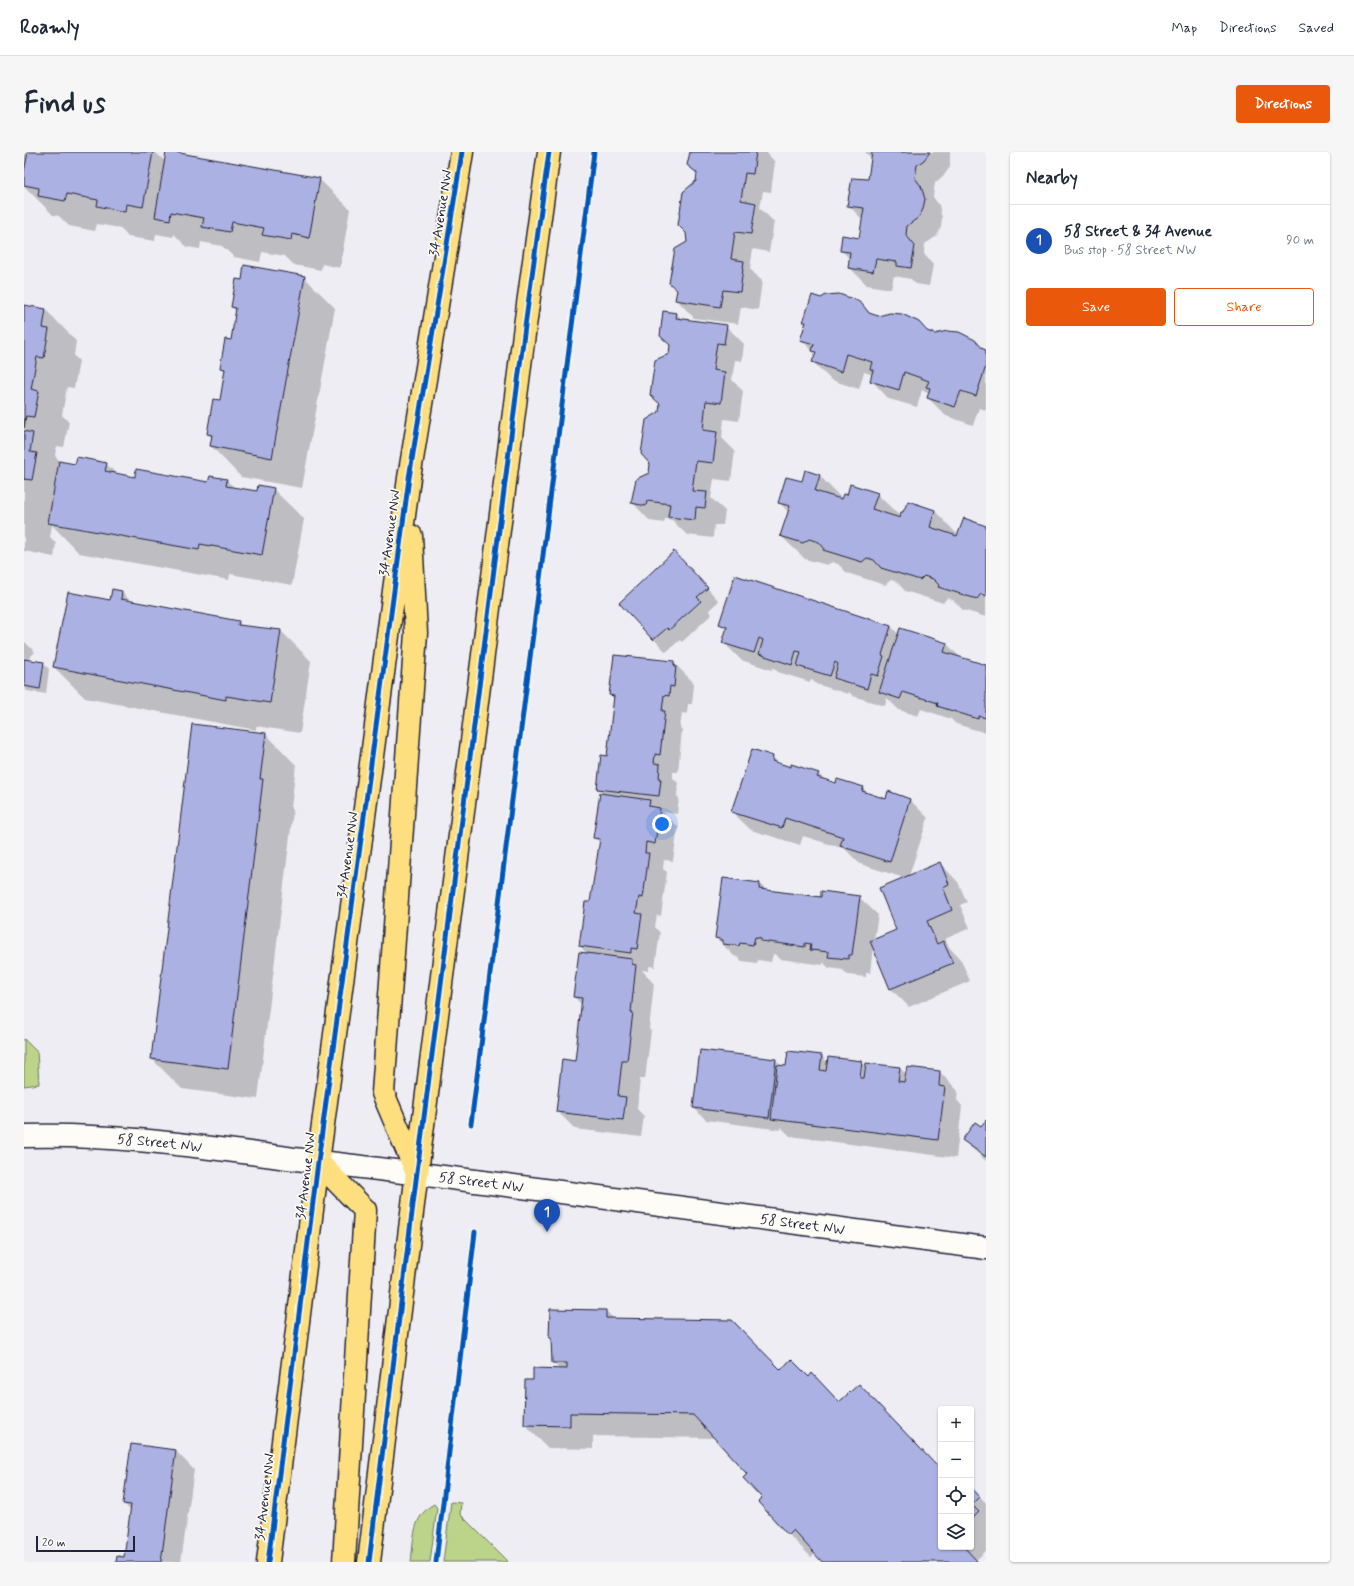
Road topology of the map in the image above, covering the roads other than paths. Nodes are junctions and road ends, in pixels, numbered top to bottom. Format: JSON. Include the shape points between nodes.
{"nodes":[{"id":1,"x":462,"y":152,"type":"edge"},
{"id":2,"x":549,"y":152,"type":"edge"},
{"id":3,"x":409,"y":478,"type":"junction"},
{"id":4,"x":24,"y":1136,"type":"edge"},
{"id":5,"x":318,"y":1162,"type":"junction"},
{"id":6,"x":417,"y":1172,"type":"junction"},
{"id":7,"x":986,"y":1248,"type":"edge"},
{"id":8,"x":268,"y":1562,"type":"edge"},
{"id":9,"x":344,"y":1562,"type":"edge"},
{"id":10,"x":369,"y":1562,"type":"edge"}],
"edges":[{"from":1,"to":3,"type":"main road","name":"34 Avenue NW"},
{"from":2,"to":6,"type":"main road"},
{"from":3,"to":5,"type":"main road","name":"34 Avenue NW"},
{"from":3,"to":6,"type":"main road","via":[[416,633],[383,1094]]},
{"from":4,"to":5,"type":"street","name":"58 Street NW","via":[[62,1135],[117,1139],[207,1147]]},
{"from":5,"to":6,"type":"street","name":"58 Street NW"},
{"from":5,"to":8,"type":"main road","name":"34 Avenue NW"},
{"from":5,"to":9,"type":"main road","via":[[365,1210]]},
{"from":6,"to":7,"type":"street","name":"58 Street NW"},
{"from":6,"to":10,"type":"main road"}]}
